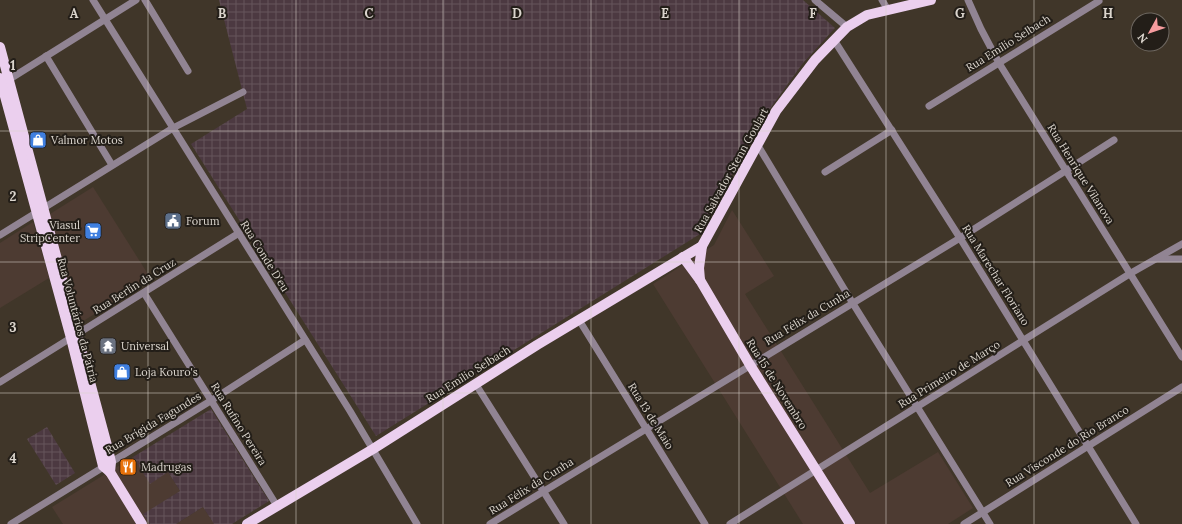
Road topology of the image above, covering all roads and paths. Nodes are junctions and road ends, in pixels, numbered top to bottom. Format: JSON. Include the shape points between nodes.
{"nodes":[{"id":1,"x":93,"y":0,"type":"edge"},
{"id":2,"x":136,"y":0,"type":"edge"},
{"id":3,"x":145,"y":0,"type":"edge"},
{"id":4,"x":815,"y":0,"type":"edge"},
{"id":5,"x":882,"y":0,"type":"edge"},
{"id":6,"x":931,"y":0,"type":"edge"},
{"id":7,"x":968,"y":0,"type":"edge"},
{"id":8,"x":1099,"y":1,"type":"dead end"},
{"id":9,"x":888,"y":10,"type":"junction"},
{"id":10,"x":105,"y":20,"type":"junction"},
{"id":11,"x":847,"y":27,"type":"junction"},
{"id":12,"x":834,"y":40,"type":"junction"},
{"id":13,"x":0,"y":47,"type":"edge"},
{"id":14,"x":46,"y":56,"type":"junction"},
{"id":15,"x":999,"y":63,"type":"junction"},
{"id":16,"x":188,"y":71,"type":"dead end"},
{"id":17,"x":3,"y":82,"type":"edge"},
{"id":18,"x":243,"y":92,"type":"dead end"},
{"id":19,"x":929,"y":106,"type":"dead end"},
{"id":20,"x":173,"y":128,"type":"junction"},
{"id":21,"x":892,"y":130,"type":"junction"},
{"id":22,"x":1114,"y":140,"type":"dead end"},
{"id":23,"x":757,"y":144,"type":"junction"},
{"id":24,"x":112,"y":165,"type":"junction"},
{"id":25,"x":825,"y":172,"type":"dead end"},
{"id":26,"x":1067,"y":172,"type":"junction"},
{"id":27,"x":40,"y":211,"type":"junction"},
{"id":28,"x":239,"y":233,"type":"junction"},
{"id":29,"x":0,"y":235,"type":"edge"},
{"id":30,"x":960,"y":238,"type":"junction"},
{"id":31,"x":1182,"y":244,"type":"edge"},
{"id":32,"x":702,"y":246,"type":"junction"},
{"id":33,"x":683,"y":257,"type":"junction"},
{"id":34,"x":1154,"y":259,"type":"junction"},
{"id":35,"x":1182,"y":259,"type":"edge"},
{"id":36,"x":1131,"y":273,"type":"junction"},
{"id":37,"x":700,"y":280,"type":"junction"},
{"id":38,"x":144,"y":293,"type":"junction"},
{"id":39,"x":852,"y":302,"type":"junction"},
{"id":40,"x":578,"y":320,"type":"junction"},
{"id":41,"x":74,"y":336,"type":"junction"},
{"id":42,"x":305,"y":340,"type":"junction"},
{"id":43,"x":1023,"y":340,"type":"junction"},
{"id":44,"x":1182,"y":357,"type":"edge"},
{"id":45,"x":750,"y":365,"type":"junction"},
{"id":46,"x":0,"y":382,"type":"edge"},
{"id":47,"x":475,"y":383,"type":"junction"},
{"id":48,"x":1182,"y":387,"type":"edge"},
{"id":49,"x":212,"y":400,"type":"junction"},
{"id":50,"x":917,"y":407,"type":"junction"},
{"id":51,"x":646,"y":428,"type":"junction"},
{"id":52,"x":1088,"y":445,"type":"junction"},
{"id":53,"x":373,"y":449,"type":"junction"},
{"id":54,"x":108,"y":467,"type":"junction"},
{"id":55,"x":817,"y":470,"type":"junction"},
{"id":56,"x":544,"y":491,"type":"junction"},
{"id":57,"x":277,"y":506,"type":"junction"},
{"id":58,"x":983,"y":512,"type":"junction"},
{"id":59,"x":11,"y":524,"type":"edge"},
{"id":60,"x":142,"y":524,"type":"edge"},
{"id":61,"x":247,"y":524,"type":"edge"},
{"id":62,"x":418,"y":524,"type":"edge"},
{"id":63,"x":490,"y":524,"type":"edge"},
{"id":64,"x":564,"y":524,"type":"edge"},
{"id":65,"x":705,"y":524,"type":"edge"},
{"id":66,"x":730,"y":524,"type":"edge"},
{"id":67,"x":850,"y":524,"type":"edge"},
{"id":68,"x":964,"y":524,"type":"edge"},
{"id":69,"x":990,"y":524,"type":"edge"},
{"id":70,"x":1136,"y":524,"type":"edge"}],
"edges":[{"from":1,"to":10,"type":"street","name":"Rua Conde D'eu"},
{"from":2,"to":10,"type":"street"},
{"from":3,"to":16,"type":"street"},
{"from":4,"to":11,"type":"street"},
{"from":5,"to":9,"type":"street"},
{"from":6,"to":9,"type":"main road","name":"Rua Salvador Stenn Goulart"},
{"from":7,"to":15,"type":"street","name":"Rua Henrique Vilanova"},
{"from":8,"to":15,"type":"street","name":"Rua Emílio Selbach"},
{"from":9,"to":11,"type":"main road","name":"Rua Salvador Stenn Goulart","via":[[867,15]]},
{"from":10,"to":14,"type":"street"},
{"from":10,"to":20,"type":"street","name":"Rua Conde D'eu"},
{"from":11,"to":12,"type":"main road","name":"Rua Salvador Stenn Goulart"},
{"from":12,"to":21,"type":"street","name":"Rua Marechar Floriano"},
{"from":12,"to":23,"type":"main road","name":"Rua Salvador Stenn Goulart","via":[[815,60],[776,111]]},
{"from":13,"to":17,"type":"main road","name":"Rua Voluntários da Pátria"},
{"from":14,"to":17,"type":"street"},
{"from":14,"to":24,"type":"street"},
{"from":15,"to":19,"type":"street","name":"Rua Emílio Selbach"},
{"from":15,"to":26,"type":"street","name":"Rua Henrique Vilanova"},
{"from":17,"to":27,"type":"main road","name":"Rua Voluntários da Pátria"},
{"from":18,"to":20,"type":"street"},
{"from":20,"to":24,"type":"street"},
{"from":20,"to":28,"type":"street","name":"Rua Conde D'eu"},
{"from":21,"to":25,"type":"street"},
{"from":21,"to":30,"type":"street","name":"Rua Marechar Floriano"},
{"from":22,"to":26,"type":"street","name":"Rua Félix da Cunha"},
{"from":23,"to":32,"type":"main road","name":"Rua Salvador Stenn Goulart"},
{"from":23,"to":39,"type":"street"},
{"from":24,"to":27,"type":"street"},
{"from":26,"to":30,"type":"street","name":"Rua Félix da Cunha"},
{"from":26,"to":36,"type":"street","name":"Rua Henrique Vilanova"},
{"from":27,"to":29,"type":"street"},
{"from":27,"to":41,"type":"main road","name":"Rua Voluntários da Pátria"},
{"from":28,"to":38,"type":"street","name":"Rua Berlin da Cruz"},
{"from":28,"to":42,"type":"street","name":"Rua Conde D'eu"},
{"from":30,"to":39,"type":"street","name":"Rua Félix da Cunha"},
{"from":30,"to":43,"type":"street","name":"Rua Marechar Floriano"},
{"from":31,"to":34,"type":"street","name":"Rua Primeiro de Março"},
{"from":32,"to":33,"type":"main road","name":"Rua Emílio Selbach"},
{"from":32,"to":37,"type":"main road","via":[[698,268]]},
{"from":33,"to":37,"type":"main road","name":"Rua 15 de Novembro"},
{"from":33,"to":40,"type":"main road","name":"Rua Emílio Selbach"},
{"from":34,"to":35,"type":"street"},
{"from":34,"to":36,"type":"street","name":"Rua Primeiro de Março"},
{"from":36,"to":43,"type":"street","name":"Rua Primeiro de Março"},
{"from":36,"to":44,"type":"street","name":"Rua Henrique Vilanova"},
{"from":37,"to":45,"type":"main road","name":"Rua 15 de Novembro"},
{"from":38,"to":41,"type":"street","name":"Rua Berlin da Cruz"},
{"from":38,"to":49,"type":"street","name":"Rua Rufino Pereira"},
{"from":39,"to":45,"type":"street","name":"Rua Félix da Cunha"},
{"from":39,"to":50,"type":"street"},
{"from":40,"to":47,"type":"main road","name":"Rua Emílio Selbach"},
{"from":40,"to":51,"type":"street","name":"Rua 13 de Maio"},
{"from":41,"to":46,"type":"street","name":"Rua Berlin da Cruz"},
{"from":41,"to":54,"type":"main road","name":"Rua Voluntários da Pátria"},
{"from":42,"to":49,"type":"street","name":"Rua Brígida Fagundes"},
{"from":42,"to":53,"type":"street","name":"Rua Conde D'eu"},
{"from":43,"to":50,"type":"street","name":"Rua Primeiro de Março"},
{"from":43,"to":52,"type":"street","name":"Rua Marechar Floriano"},
{"from":45,"to":51,"type":"street","name":"Rua Félix da Cunha"},
{"from":45,"to":55,"type":"main road","name":"Rua 15 de Novembro"},
{"from":47,"to":53,"type":"main road","name":"Rua Emílio Selbach"},
{"from":47,"to":56,"type":"street"},
{"from":48,"to":52,"type":"street","name":"Rua Visconde do Rio Branco"},
{"from":49,"to":54,"type":"street","name":"Rua Brígida Fagundes"},
{"from":49,"to":57,"type":"street","name":"Rua Rufino Pereira"},
{"from":50,"to":55,"type":"street","name":"Rua Primeiro de Março"},
{"from":50,"to":58,"type":"street"},
{"from":51,"to":56,"type":"street","name":"Rua Félix da Cunha"},
{"from":51,"to":65,"type":"street","name":"Rua 13 de Maio"},
{"from":52,"to":58,"type":"street","name":"Rua Visconde do Rio Branco"},
{"from":52,"to":70,"type":"street","name":"Rua Marechar Floriano"},
{"from":53,"to":57,"type":"main road","name":"Rua Emílio Selbach"},
{"from":53,"to":62,"type":"street","name":"Rua Conde D'eu"},
{"from":54,"to":59,"type":"street","name":"Rua Brígida Fagundes"},
{"from":54,"to":60,"type":"main road","name":"Rua Voluntários da Pátria"},
{"from":55,"to":66,"type":"street","name":"Rua Primeiro de Março"},
{"from":55,"to":67,"type":"main road","name":"Rua 15 de Novembro"},
{"from":56,"to":63,"type":"street","name":"Rua Félix da Cunha"},
{"from":56,"to":64,"type":"street"},
{"from":57,"to":61,"type":"main road","name":"Rua Emílio Selbach"},
{"from":58,"to":68,"type":"street","name":"Rua Visconde do Rio Branco"},
{"from":58,"to":69,"type":"street"}]}
